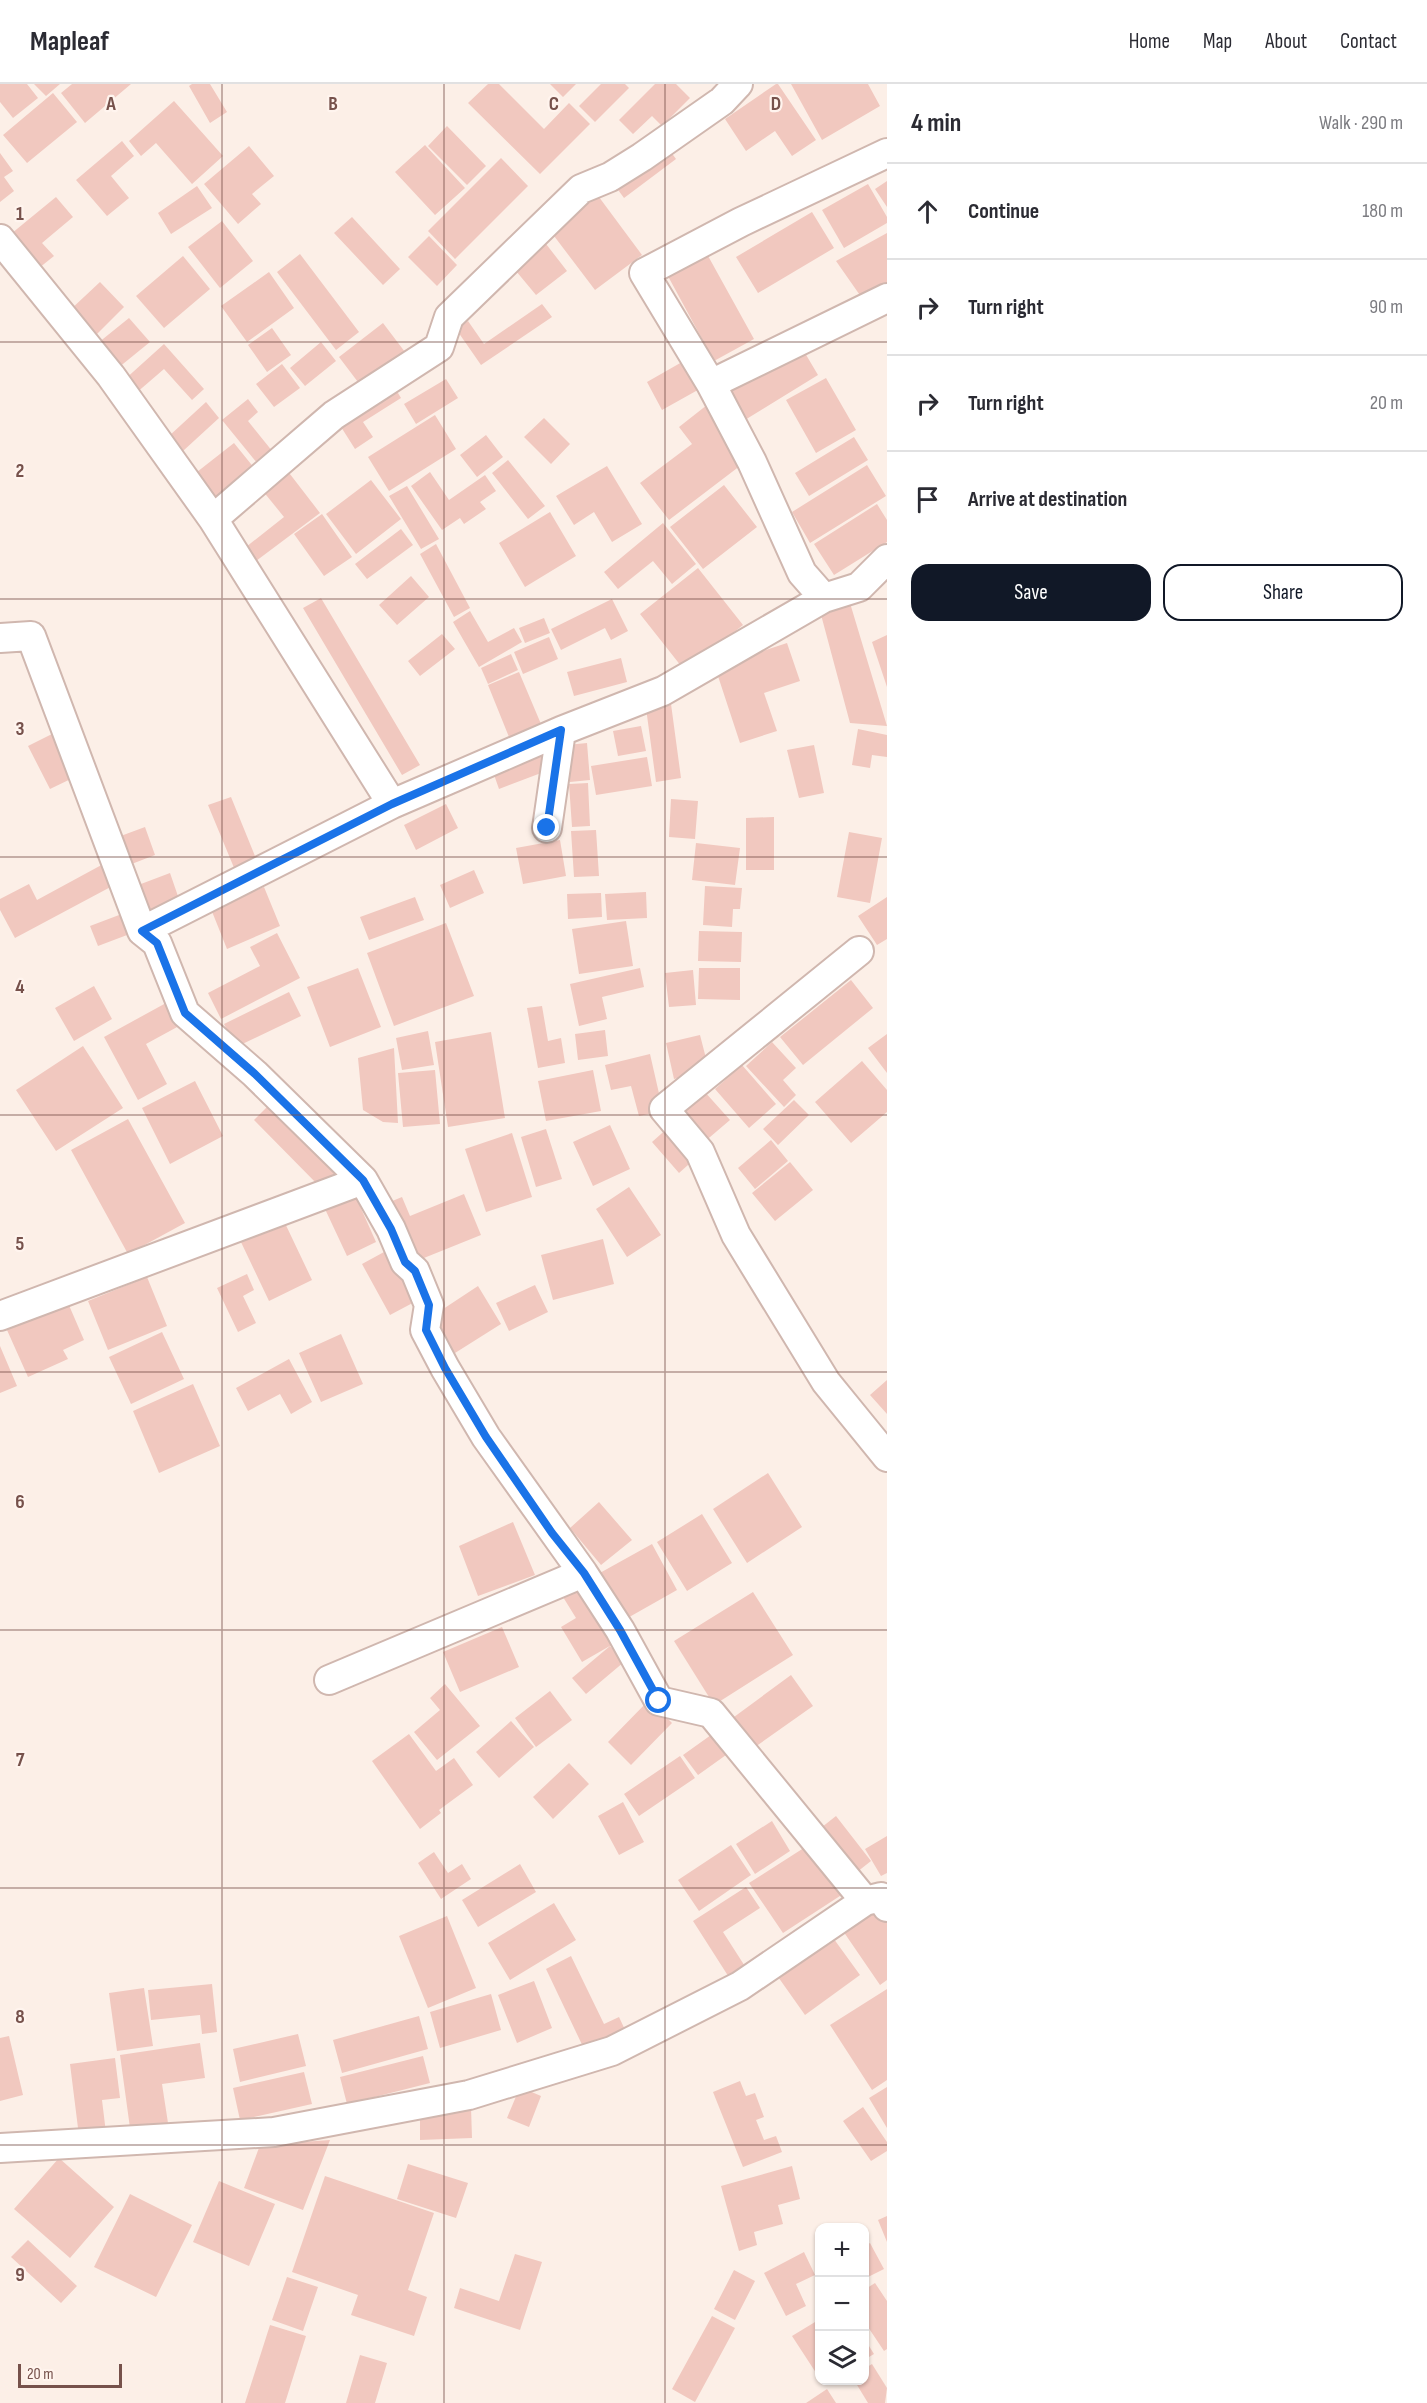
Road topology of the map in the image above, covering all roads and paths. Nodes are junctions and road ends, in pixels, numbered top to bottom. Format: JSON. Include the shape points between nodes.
{"nodes":[{"id":1,"x":738,"y":84,"type":"edge"},
{"id":2,"x":887,"y":153,"type":"edge"},
{"id":3,"x":0,"y":240,"type":"edge"},
{"id":4,"x":887,"y":298,"type":"edge"},
{"id":5,"x":711,"y":384,"type":"junction"},
{"id":6,"x":213,"y":519,"type":"junction"},
{"id":7,"x":887,"y":559,"type":"edge"},
{"id":8,"x":824,"y":598,"type":"junction"},
{"id":9,"x":0,"y":638,"type":"edge"},
{"id":10,"x":561,"y":730,"type":"junction"},
{"id":11,"x":392,"y":804,"type":"junction"},
{"id":12,"x":547,"y":828,"type":"dead end"},
{"id":13,"x":142,"y":931,"type":"junction"},
{"id":14,"x":859,"y":951,"type":"dead end"},
{"id":15,"x":363,"y":1180,"type":"junction"},
{"id":16,"x":0,"y":1316,"type":"edge"},
{"id":17,"x":887,"y":1457,"type":"edge"},
{"id":18,"x":584,"y":1573,"type":"junction"},
{"id":19,"x":329,"y":1680,"type":"dead end"},
{"id":20,"x":876,"y":1904,"type":"edge"},
{"id":21,"x":0,"y":2148,"type":"edge"}],
"edges":[{"from":1,"to":6,"type":"street","via":[[722,101],[642,157],[581,189],[449,317],[439,347],[334,416]]},
{"from":2,"to":5,"type":"street","via":[[644,273]]},
{"from":3,"to":6,"type":"street","via":[[111,376]]},
{"from":4,"to":5,"type":"street"},
{"from":5,"to":8,"type":"street","via":[[752,462],[802,573]]},
{"from":6,"to":11,"type":"street"},
{"from":7,"to":8,"type":"street","via":[[859,587]]},
{"from":8,"to":10,"type":"street","via":[[663,691]]},
{"from":9,"to":13,"type":"street","via":[[31,636]]},
{"from":10,"to":11,"type":"street"},
{"from":10,"to":12,"type":"street"},
{"from":11,"to":13,"type":"street"},
{"from":13,"to":15,"type":"street","via":[[157,943],[185,1013],[255,1074]]},
{"from":14,"to":17,"type":"street","via":[[664,1108],[700,1152],[736,1235],[826,1382]]},
{"from":15,"to":16,"type":"street"},
{"from":15,"to":18,"type":"street","via":[[405,1262],[415,1271],[429,1305],[426,1330],[445,1368],[486,1437]]},
{"from":18,"to":19,"type":"street"},
{"from":18,"to":20,"type":"street","via":[[659,1701],[711,1713]]},
{"from":20,"to":21,"type":"street","via":[[740,1986],[612,2051],[469,2096],[274,2132]]}]}
